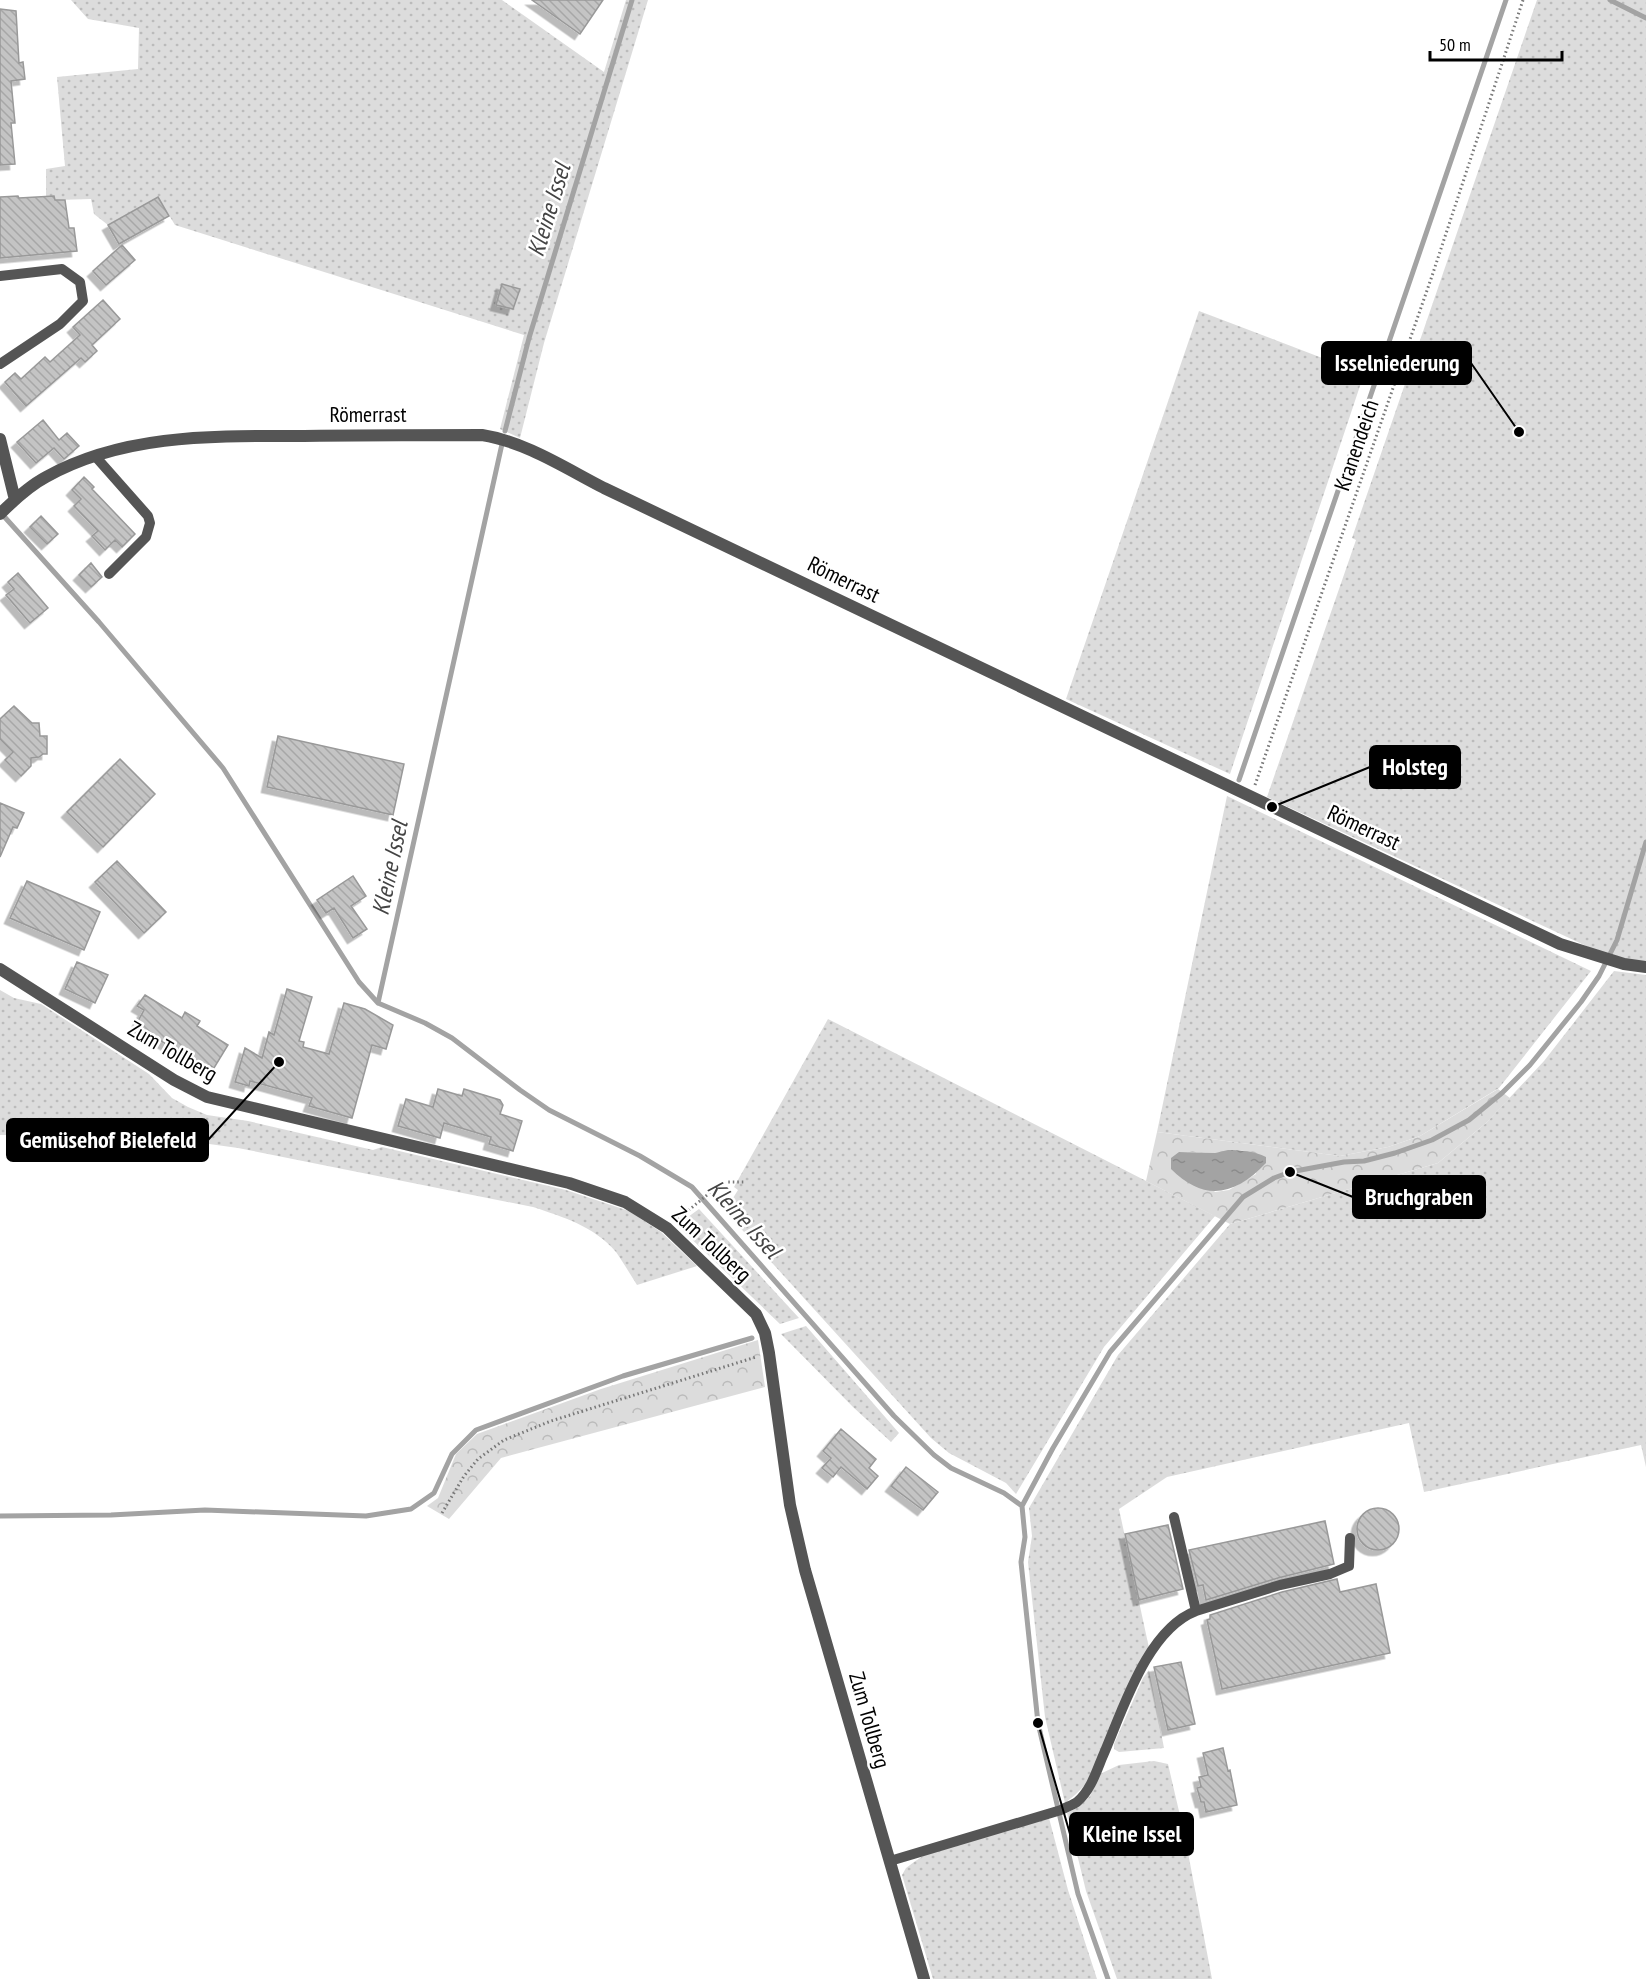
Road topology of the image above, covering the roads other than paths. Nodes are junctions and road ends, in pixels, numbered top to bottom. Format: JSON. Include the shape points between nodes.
{"nodes":[{"id":1,"x":0,"y":276,"type":"edge"},
{"id":2,"x":0,"y":364,"type":"edge"},
{"id":3,"x":0,"y":439,"type":"edge"},
{"id":4,"x":94,"y":456,"type":"junction"},
{"id":5,"x":7,"y":507,"type":"edge"},
{"id":6,"x":109,"y":573,"type":"dead end"},
{"id":7,"x":1646,"y":967,"type":"edge"},
{"id":8,"x":0,"y":969,"type":"edge"},
{"id":9,"x":1174,"y":1517,"type":"dead end"},
{"id":10,"x":1350,"y":1538,"type":"dead end"},
{"id":11,"x":1196,"y":1611,"type":"junction"},
{"id":12,"x":890,"y":1862,"type":"junction"},
{"id":13,"x":924,"y":1979,"type":"edge"}],
"edges":[{"from":1,"to":2,"type":"lane","via":[[62,269],[80,282],[83,301],[60,324]]},
{"from":3,"to":5,"type":"street"},
{"from":4,"to":5,"type":"street","name":"Römerrast","via":[[45,477]]},
{"from":4,"to":6,"type":"lane","via":[[150,523],[146,537]]},
{"from":4,"to":7,"type":"street","name":"Römerrast","via":[[204,436],[482,435],[516,443],[1560,944]]},
{"from":8,"to":12,"type":"street","name":"Zum Tollberg","via":[[207,1097],[569,1183],[625,1202],[667,1228],[756,1314],[769,1353],[790,1505],[805,1570]]},
{"from":9,"to":11,"type":"lane"},
{"from":10,"to":11,"type":"lane","via":[[1349,1566]]},
{"from":11,"to":12,"type":"lane","via":[[1174,1624],[1145,1663],[1090,1785],[1077,1802]]},
{"from":12,"to":13,"type":"street","name":"Zum Tollberg"}]}
